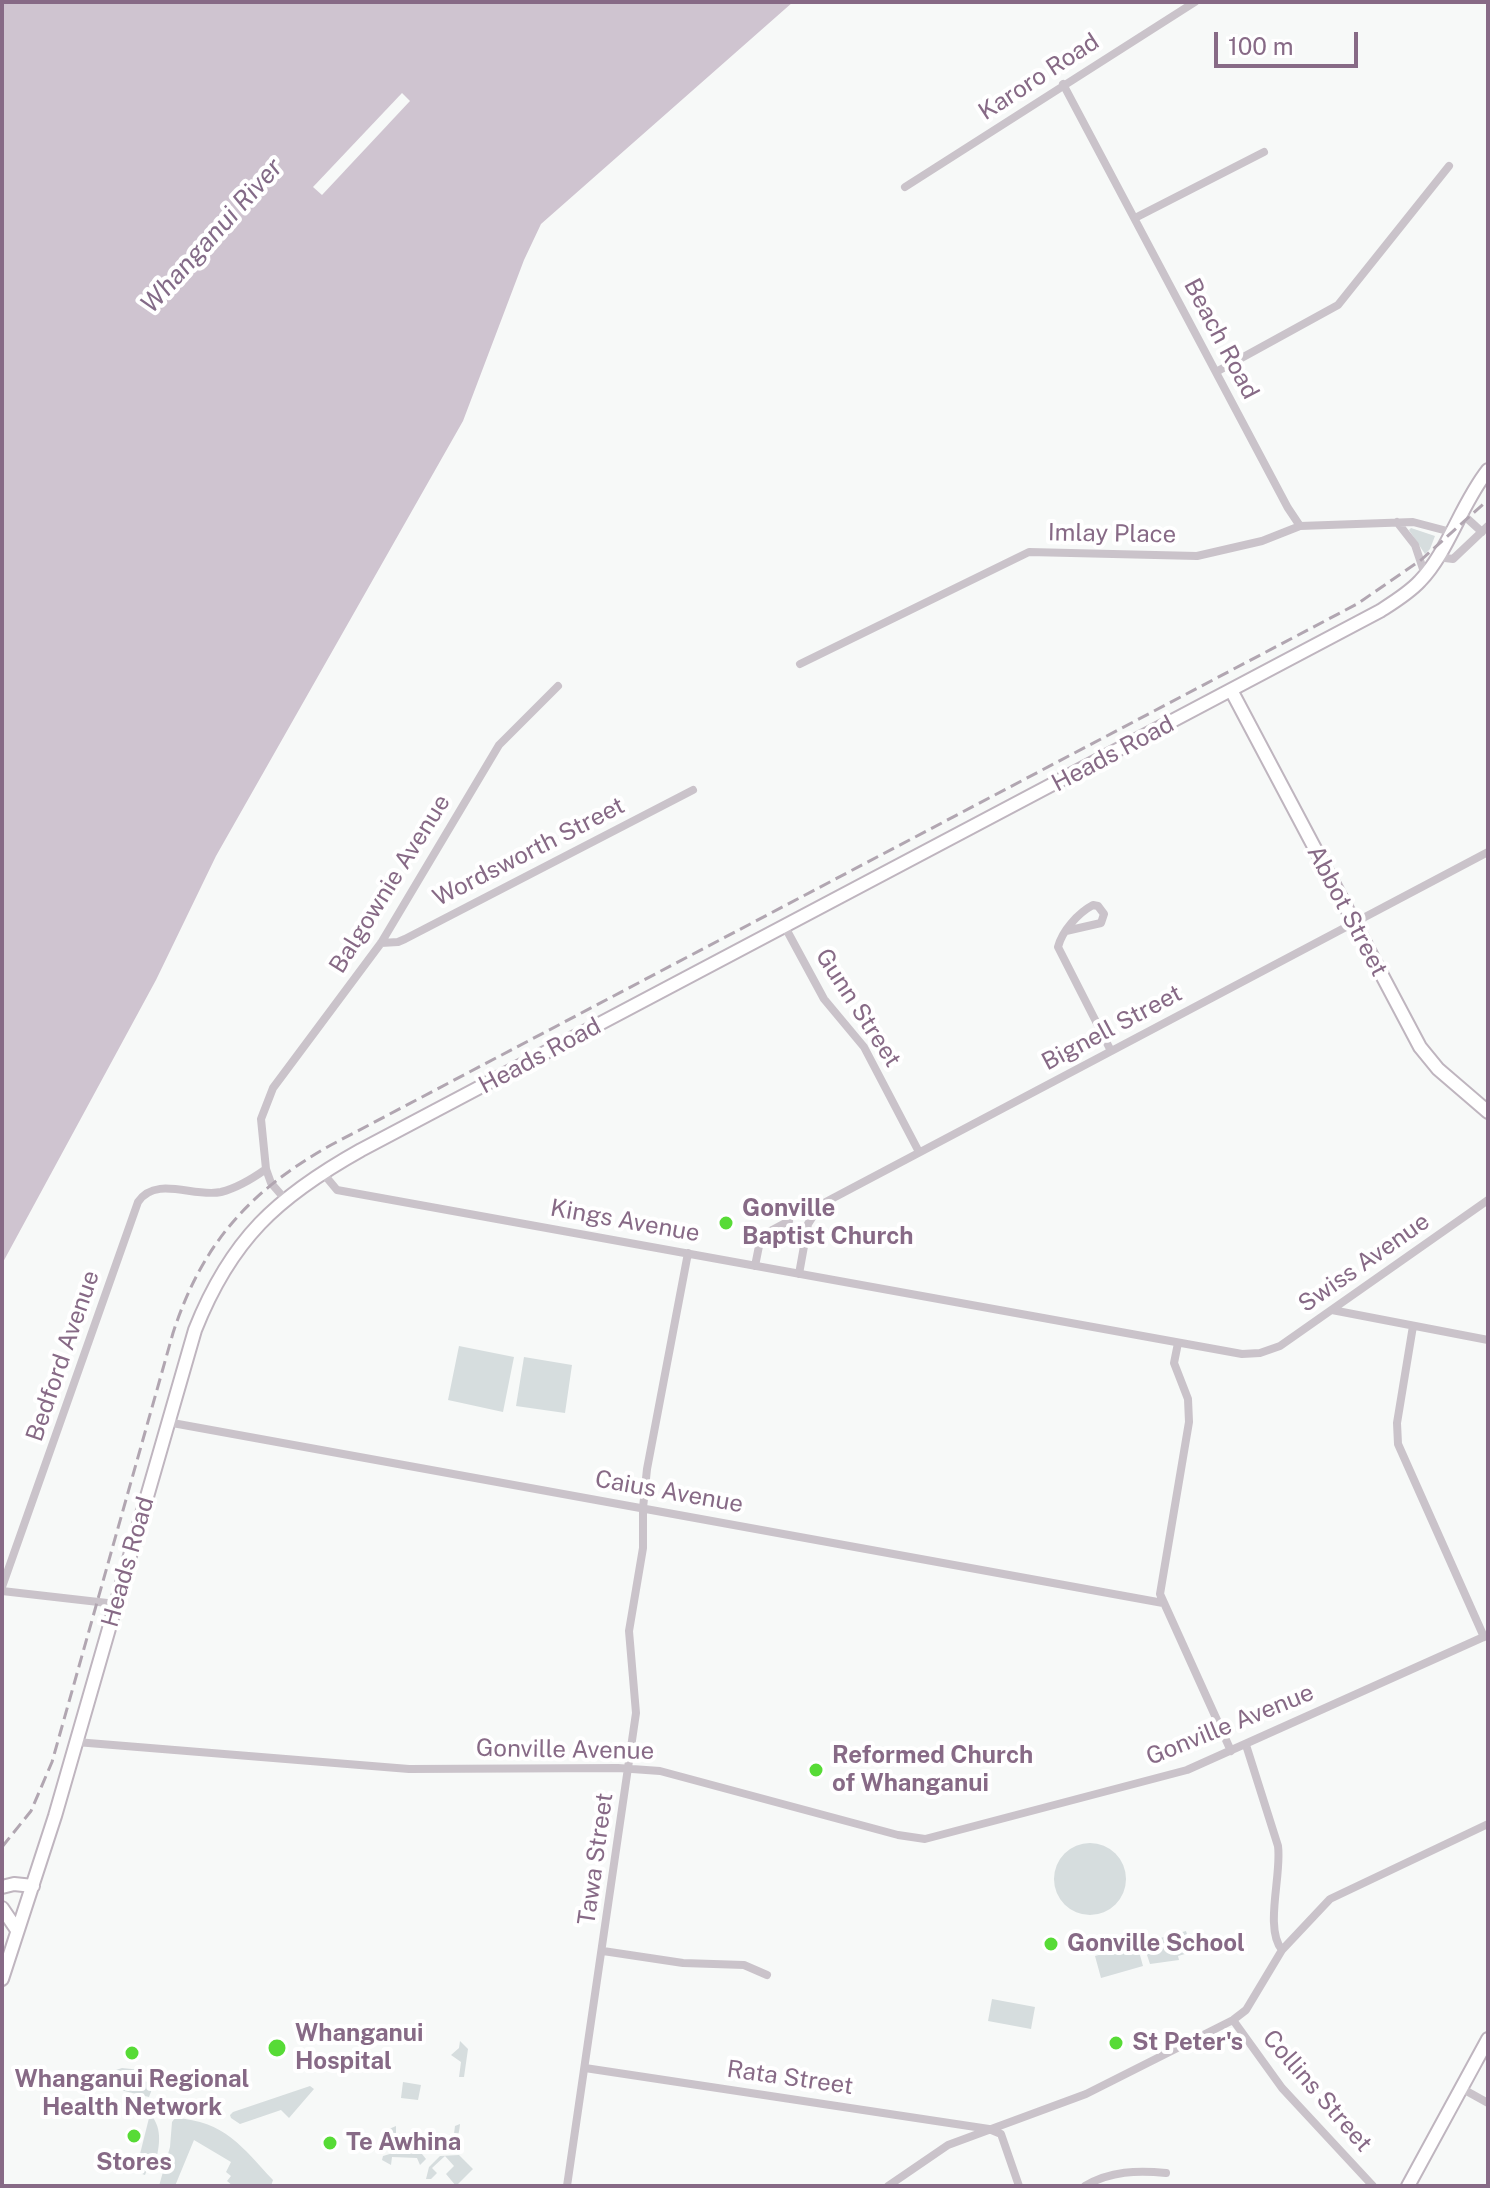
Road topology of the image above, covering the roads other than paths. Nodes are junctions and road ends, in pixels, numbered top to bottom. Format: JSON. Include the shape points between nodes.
{"nodes":[{"id":1,"x":1195,"y":2,"type":"edge"},
{"id":2,"x":1063,"y":84,"type":"junction"},
{"id":3,"x":1264,"y":152,"type":"dead end"},
{"id":4,"x":1449,"y":166,"type":"dead end"},
{"id":5,"x":905,"y":187,"type":"dead end"},
{"id":6,"x":1135,"y":218,"type":"junction"},
{"id":7,"x":1216,"y":372,"type":"junction"},
{"id":8,"x":1488,"y":470,"type":"edge"},
{"id":9,"x":1460,"y":512,"type":"junction"},
{"id":10,"x":1397,"y":522,"type":"junction"},
{"id":11,"x":1300,"y":526,"type":"junction"},
{"id":12,"x":1485,"y":529,"type":"edge"},
{"id":13,"x":1451,"y":532,"type":"junction"},
{"id":14,"x":1437,"y":557,"type":"junction"},
{"id":15,"x":1425,"y":575,"type":"junction"},
{"id":16,"x":800,"y":664,"type":"dead end"},
{"id":17,"x":558,"y":686,"type":"dead end"},
{"id":18,"x":1231,"y":690,"type":"junction"},
{"id":19,"x":693,"y":790,"type":"dead end"},
{"id":20,"x":1488,"y":852,"type":"edge"},
{"id":21,"x":1354,"y":922,"type":"junction"},
{"id":22,"x":785,"y":927,"type":"junction"},
{"id":23,"x":1066,"y":931,"type":"dead end"},
{"id":24,"x":381,"y":943,"type":"junction"},
{"id":25,"x":1111,"y":1051,"type":"junction"},
{"id":26,"x":1488,"y":1112,"type":"edge"},
{"id":27,"x":919,"y":1152,"type":"junction"},
{"id":28,"x":266,"y":1169,"type":"junction"},
{"id":29,"x":322,"y":1172,"type":"junction"},
{"id":30,"x":284,"y":1198,"type":"junction"},
{"id":31,"x":1488,"y":1200,"type":"edge"},
{"id":32,"x":789,"y":1221,"type":"dead end"},
{"id":33,"x":688,"y":1253,"type":"junction"},
{"id":34,"x":755,"y":1266,"type":"junction"},
{"id":35,"x":799,"y":1274,"type":"junction"},
{"id":36,"x":1332,"y":1310,"type":"junction"},
{"id":37,"x":1413,"y":1326,"type":"junction"},
{"id":38,"x":1488,"y":1340,"type":"edge"},
{"id":39,"x":1178,"y":1343,"type":"junction"},
{"id":40,"x":1260,"y":1353,"type":"joint"},
{"id":41,"x":167,"y":1422,"type":"junction"},
{"id":42,"x":643,"y":1508,"type":"junction"},
{"id":43,"x":2,"y":1589,"type":"edge"},
{"id":44,"x":1163,"y":1603,"type":"junction"},
{"id":45,"x":116,"y":1604,"type":"junction"},
{"id":46,"x":1486,"y":1636,"type":"edge"},
{"id":47,"x":76,"y":1742,"type":"junction"},
{"id":48,"x":1246,"y":1745,"type":"junction"},
{"id":49,"x":1231,"y":1751,"type":"junction"},
{"id":50,"x":629,"y":1768,"type":"junction"},
{"id":51,"x":1488,"y":1824,"type":"edge"},
{"id":52,"x":33,"y":1886,"type":"junction"},
{"id":53,"x":2,"y":1887,"type":"edge"},
{"id":54,"x":2,"y":1908,"type":"edge"},
{"id":55,"x":17,"y":1930,"type":"junction"},
{"id":56,"x":1282,"y":1950,"type":"junction"},
{"id":57,"x":603,"y":1951,"type":"junction"},
{"id":58,"x":767,"y":1975,"type":"dead end"},
{"id":59,"x":2,"y":1979,"type":"edge"},
{"id":60,"x":1233,"y":2020,"type":"junction"},
{"id":61,"x":1488,"y":2039,"type":"edge"},
{"id":62,"x":585,"y":2068,"type":"junction"},
{"id":63,"x":1461,"y":2088,"type":"junction"},
{"id":64,"x":1488,"y":2103,"type":"edge"},
{"id":65,"x":989,"y":2129,"type":"junction"},
{"id":66,"x":1166,"y":2173,"type":"dead end"},
{"id":67,"x":567,"y":2186,"type":"edge"},
{"id":68,"x":888,"y":2186,"type":"edge"},
{"id":69,"x":1019,"y":2186,"type":"edge"},
{"id":70,"x":1085,"y":2186,"type":"edge"},
{"id":71,"x":1373,"y":2186,"type":"edge"},
{"id":72,"x":1408,"y":2186,"type":"edge"}],
"edges":[{"from":1,"to":2,"type":"street","name":"Karoro Road"},
{"from":2,"to":5,"type":"street","name":"Karoro Road"},
{"from":2,"to":6,"type":"street","name":"Beach Road"},
{"from":3,"to":6,"type":"street"},
{"from":4,"to":7,"type":"street","via":[[1338,305]]},
{"from":6,"to":7,"type":"street","name":"Beach Road"},
{"from":7,"to":11,"type":"street","name":"Beach Road"},
{"from":8,"to":9,"type":"main road","name":"Heads Road"},
{"from":9,"to":12,"type":"street"},
{"from":9,"to":13,"type":"main road","name":"Heads Road"},
{"from":10,"to":11,"type":"street"},
{"from":10,"to":13,"type":"street"},
{"from":10,"to":15,"type":"street","via":[[1415,545]]},
{"from":11,"to":16,"type":"street","name":"Imlay Place","via":[[1197,556],[1029,552]]},
{"from":12,"to":14,"type":"street","via":[[1453,559]]},
{"from":13,"to":14,"type":"main road","name":"Heads Road"},
{"from":14,"to":15,"type":"main road","name":"Heads Road"},
{"from":15,"to":18,"type":"main road","name":"Heads Road","via":[[1394,603]]},
{"from":17,"to":24,"type":"street","name":"Balgownie Avenue","via":[[499,745]]},
{"from":18,"to":21,"type":"main road","name":"Abbot Street"},
{"from":18,"to":22,"type":"main road","name":"Heads Road"},
{"from":19,"to":24,"type":"street","name":"Wordsworth Street","via":[[398,942]]},
{"from":20,"to":21,"type":"street","name":"Bignell Street"},
{"from":21,"to":25,"type":"street","name":"Bignell Street"},
{"from":21,"to":26,"type":"main road","name":"Abbot Street","via":[[1420,1047]]},
{"from":22,"to":27,"type":"street","name":"Gunn Street","via":[[824,999],[864,1047]]},
{"from":22,"to":29,"type":"main road","name":"Heads Road"},
{"from":23,"to":25,"type":"street","via":[[1060,955]]},
{"from":24,"to":28,"type":"street","name":"Balgownie Avenue","via":[[268,1098],[261,1119]]},
{"from":25,"to":27,"type":"street","name":"Bignell Street"},
{"from":27,"to":35,"type":"street","name":"Bignell Street","via":[[820,1205],[808,1224]]},
{"from":28,"to":30,"type":"street","name":"Balgownie Avenue"},
{"from":28,"to":43,"type":"street","name":"Bedford Avenue","via":[[221,1192],[153,1189],[138,1202]]},
{"from":29,"to":30,"type":"main road","name":"Heads Road"},
{"from":29,"to":33,"type":"street","name":"Kings Avenue","via":[[337,1190]]},
{"from":30,"to":41,"type":"main road","name":"Heads Road","via":[[242,1242],[217,1280],[195,1330]]},
{"from":31,"to":36,"type":"street","name":"Swiss Avenue"},
{"from":32,"to":34,"type":"street","via":[[761,1236]]},
{"from":33,"to":34,"type":"street","name":"Kings Avenue"},
{"from":33,"to":42,"type":"street","name":"Tawa Street"},
{"from":34,"to":35,"type":"street","name":"Kings Avenue"},
{"from":35,"to":39,"type":"street","name":"Kings Avenue"},
{"from":36,"to":37,"type":"street"},
{"from":36,"to":40,"type":"street","name":"Swiss Avenue","via":[[1280,1346]]},
{"from":37,"to":38,"type":"street"},
{"from":37,"to":46,"type":"street","via":[[1398,1444]]},
{"from":39,"to":40,"type":"street","name":"Kings Avenue"},
{"from":39,"to":44,"type":"street","via":[[1174,1363],[1188,1399],[1189,1422],[1160,1594]]},
{"from":41,"to":42,"type":"street","name":"Caius Avenue"},
{"from":41,"to":45,"type":"main road","name":"Heads Road"},
{"from":42,"to":44,"type":"street","name":"Caius Avenue"},
{"from":42,"to":50,"type":"street","name":"Tawa Street","via":[[643,1548],[629,1631],[636,1713]]},
{"from":43,"to":45,"type":"street","name":"Bedford Avenue"},
{"from":44,"to":49,"type":"street"},
{"from":45,"to":47,"type":"main road","name":"Heads Road"},
{"from":46,"to":48,"type":"street","name":"Gonville Avenue"},
{"from":47,"to":50,"type":"street","name":"Gonville Avenue","via":[[409,1769]]},
{"from":47,"to":52,"type":"main road","name":"Heads Road"},
{"from":48,"to":49,"type":"street","name":"Gonville Avenue"},
{"from":48,"to":56,"type":"street","via":[[1278,1846],[1273,1929]]},
{"from":49,"to":50,"type":"street","name":"Gonville Avenue","via":[[1177,1773],[925,1839],[680,1774]]},
{"from":50,"to":57,"type":"street","name":"Tawa Street"},
{"from":51,"to":56,"type":"street","via":[[1330,1899]]},
{"from":52,"to":53,"type":"main road"},
{"from":52,"to":55,"type":"main road","name":"Heads Road"},
{"from":54,"to":55,"type":"main road"},
{"from":55,"to":59,"type":"main road","name":"Heads Road"},
{"from":56,"to":60,"type":"street","via":[[1246,2010]]},
{"from":57,"to":58,"type":"street","via":[[683,1963],[744,1965]]},
{"from":57,"to":62,"type":"street","name":"Tawa Street"},
{"from":60,"to":65,"type":"street","via":[[1086,2094]]},
{"from":60,"to":71,"type":"street","name":"Collins Street","via":[[1282,2088]]},
{"from":61,"to":63,"type":"main road"},
{"from":62,"to":65,"type":"street","name":"Rata Street"},
{"from":62,"to":67,"type":"street","name":"Tawa Street"},
{"from":63,"to":64,"type":"street"},
{"from":63,"to":72,"type":"main road"},
{"from":65,"to":68,"type":"street","via":[[948,2145]]},
{"from":65,"to":69,"type":"street","via":[[1001,2134]]},
{"from":66,"to":70,"type":"street","via":[[1137,2170]]}]}
